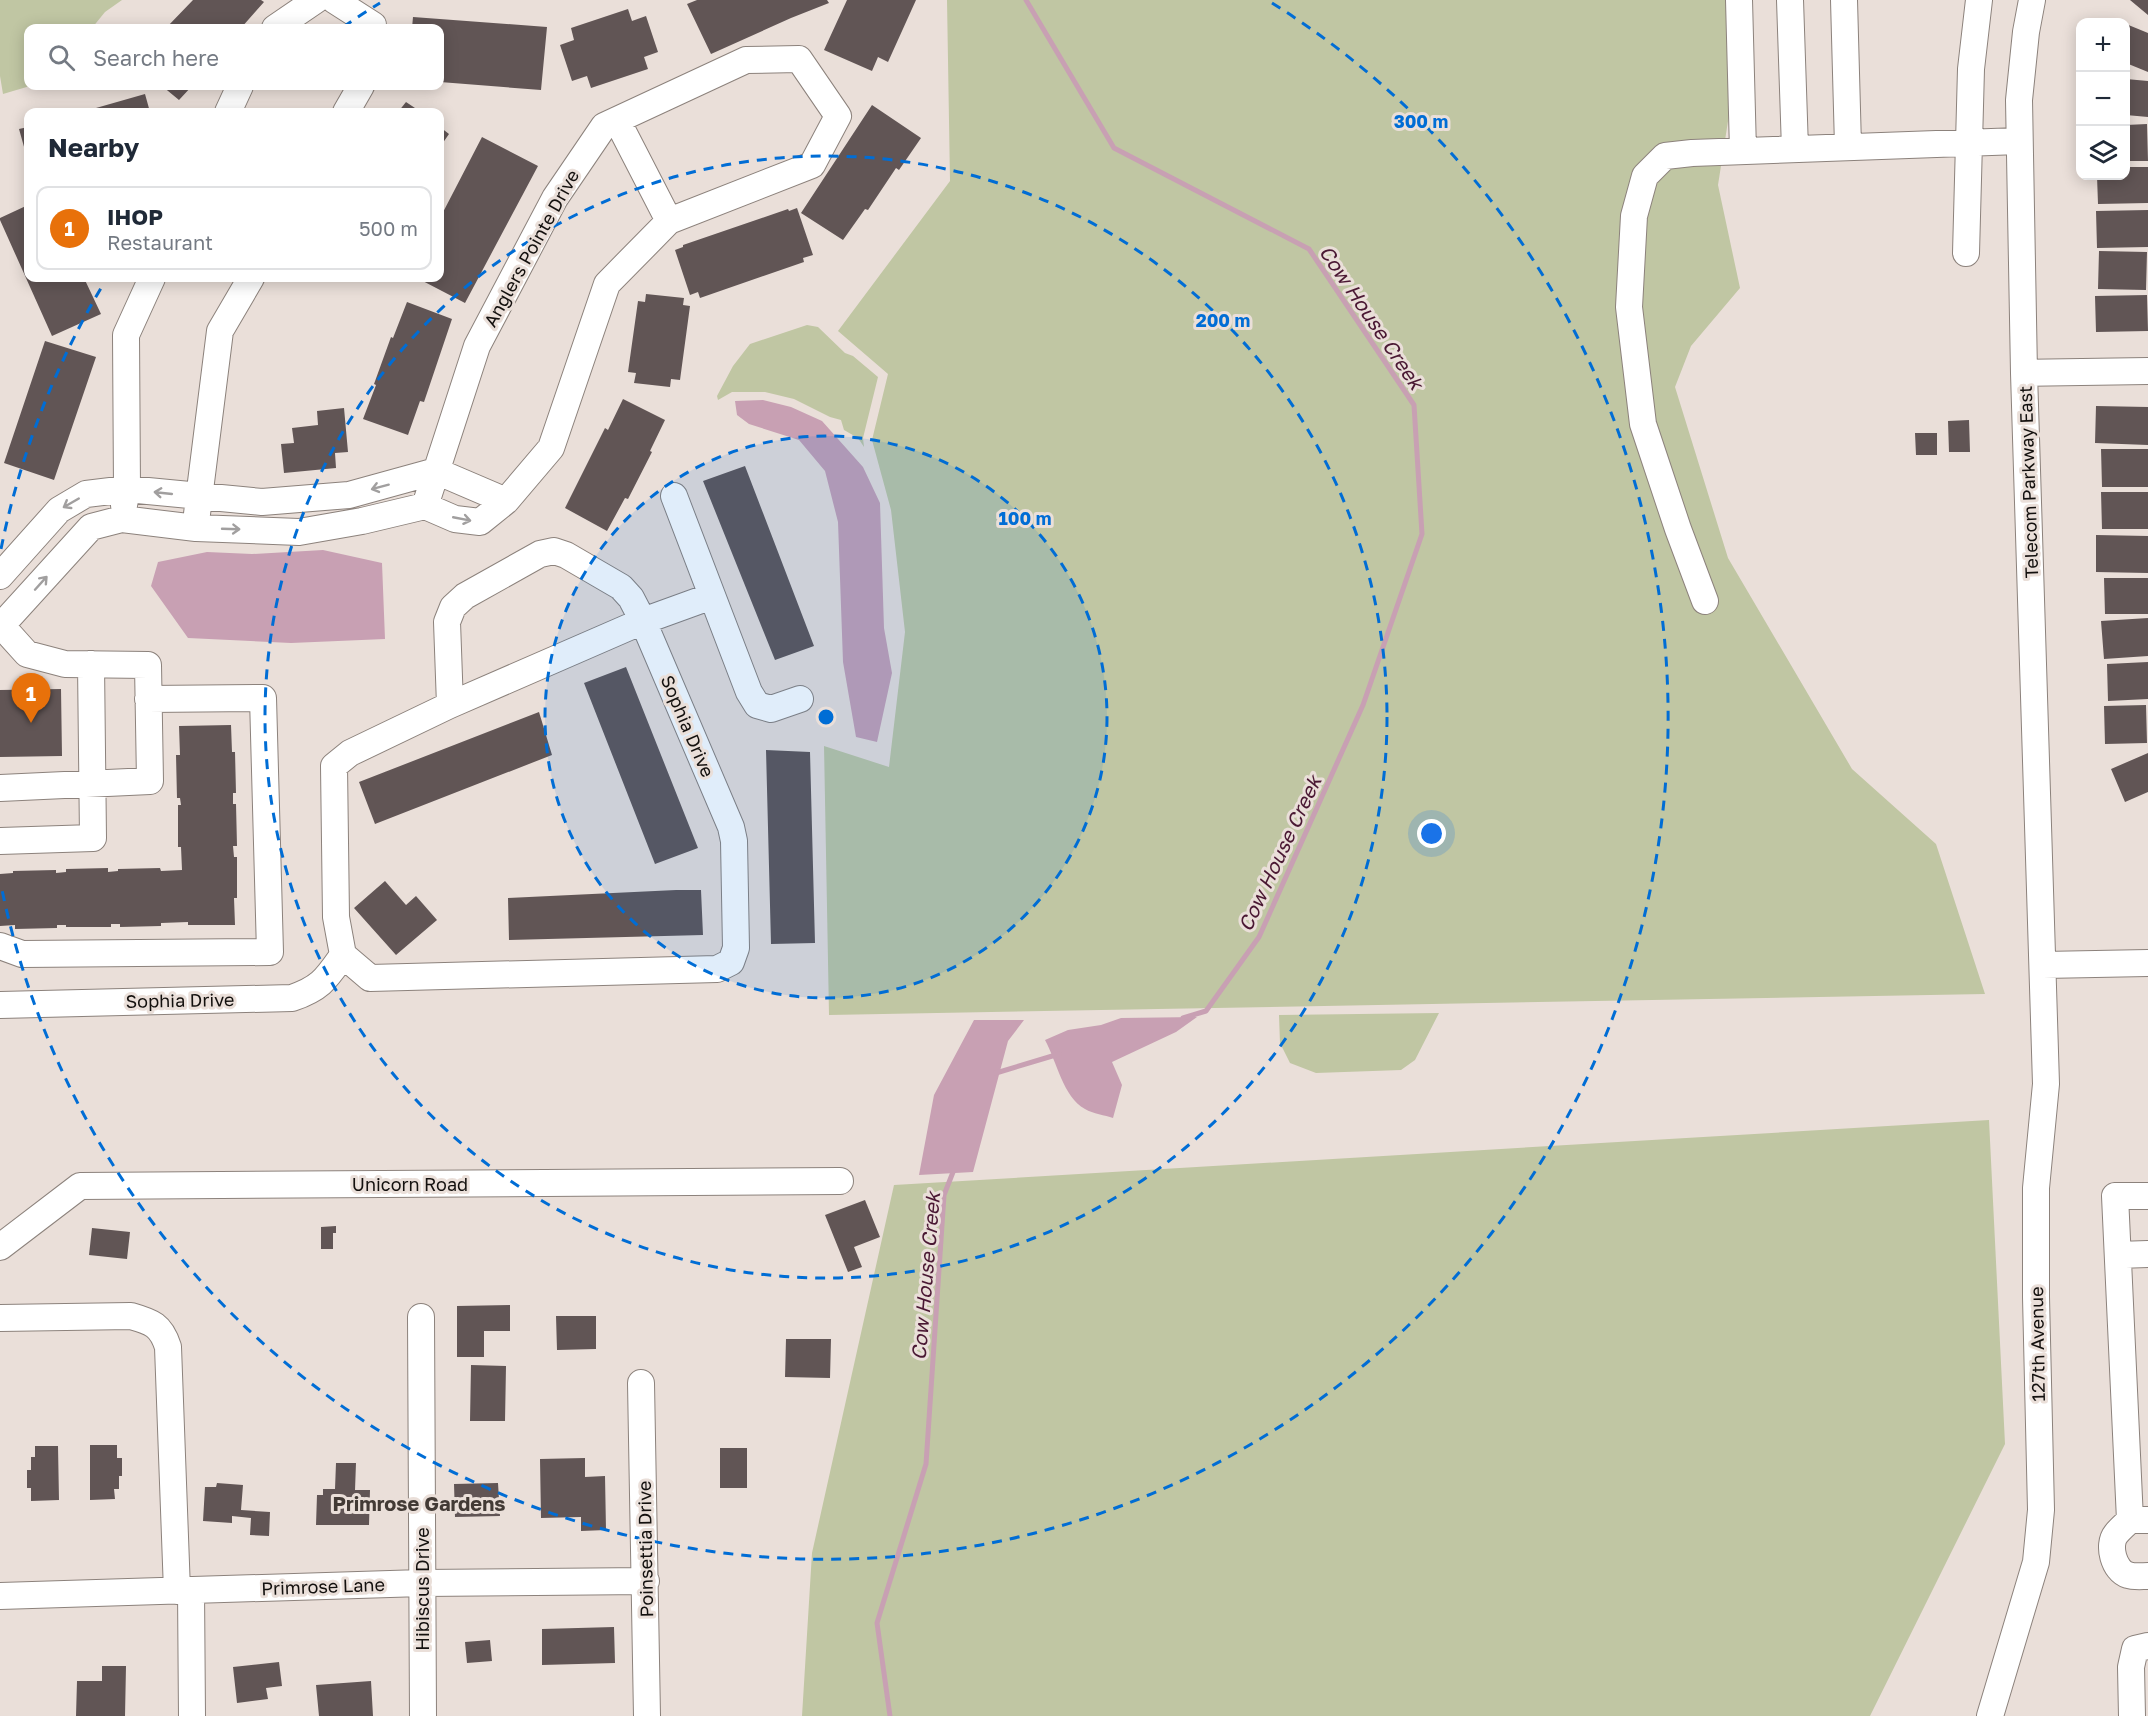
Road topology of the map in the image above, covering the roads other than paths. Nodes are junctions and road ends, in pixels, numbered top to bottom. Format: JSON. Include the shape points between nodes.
{"nodes":[{"id":1,"x":316,"y":0,"type":"edge"},
{"id":2,"x":334,"y":0,"type":"edge"},
{"id":3,"x":1739,"y":0,"type":"edge"},
{"id":4,"x":1790,"y":0,"type":"edge"},
{"id":5,"x":1844,"y":0,"type":"edge"},
{"id":6,"x":1979,"y":0,"type":"edge"},
{"id":7,"x":2032,"y":0,"type":"edge"},
{"id":8,"x":281,"y":24,"type":"edge"},
{"id":9,"x":371,"y":24,"type":"edge"},
{"id":10,"x":238,"y":90,"type":"edge"},
{"id":11,"x":359,"y":90,"type":"edge"},
{"id":12,"x":230,"y":108,"type":"edge"},
{"id":13,"x":348,"y":108,"type":"edge"},
{"id":14,"x":617,"y":120,"type":"junction"},
{"id":15,"x":2019,"y":141,"type":"junction"},
{"id":16,"x":1968,"y":143,"type":"junction"},
{"id":17,"x":1848,"y":146,"type":"junction"},
{"id":18,"x":1795,"y":148,"type":"junction"},
{"id":19,"x":1743,"y":150,"type":"junction"},
{"id":20,"x":669,"y":220,"type":"junction"},
{"id":21,"x":1966,"y":253,"type":"dead end"},
{"id":22,"x":150,"y":282,"type":"edge"},
{"id":23,"x":249,"y":282,"type":"edge"},
{"id":24,"x":2148,"y":370,"type":"edge"},
{"id":25,"x":2024,"y":373,"type":"junction"},
{"id":26,"x":436,"y":471,"type":"junction"},
{"id":27,"x":127,"y":489,"type":"junction"},
{"id":28,"x":349,"y":495,"type":"junction"},
{"id":29,"x":674,"y":496,"type":"dead end"},
{"id":30,"x":198,"y":497,"type":"junction"},
{"id":31,"x":506,"y":501,"type":"junction"},
{"id":32,"x":425,"y":506,"type":"junction"},
{"id":33,"x":122,"y":519,"type":"junction"},
{"id":34,"x":354,"y":522,"type":"junction"},
{"id":35,"x":196,"y":528,"type":"junction"},
{"id":36,"x":0,"y":576,"type":"edge"},
{"id":37,"x":712,"y":596,"type":"junction"},
{"id":38,"x":1705,"y":600,"type":"dead end"},
{"id":39,"x":643,"y":621,"type":"junction"},
{"id":40,"x":1,"y":626,"type":"edge"},
{"id":41,"x":91,"y":664,"type":"junction"},
{"id":42,"x":148,"y":699,"type":"junction"},
{"id":43,"x":800,"y":699,"type":"dead end"},
{"id":44,"x":450,"y":705,"type":"junction"},
{"id":45,"x":92,"y":784,"type":"junction"},
{"id":46,"x":0,"y":788,"type":"edge"},
{"id":47,"x":0,"y":841,"type":"edge"},
{"id":48,"x":0,"y":946,"type":"edge"},
{"id":49,"x":343,"y":955,"type":"junction"},
{"id":50,"x":2148,"y":963,"type":"edge"},
{"id":51,"x":2043,"y":964,"type":"junction"},
{"id":52,"x":0,"y":1005,"type":"edge"},
{"id":53,"x":840,"y":1181,"type":"dead end"},
{"id":54,"x":2148,"y":1196,"type":"edge"},
{"id":55,"x":0,"y":1247,"type":"edge"},
{"id":56,"x":2148,"y":1254,"type":"edge"},
{"id":57,"x":2118,"y":1255,"type":"junction"},
{"id":58,"x":421,"y":1317,"type":"dead end"},
{"id":59,"x":0,"y":1318,"type":"edge"},
{"id":60,"x":641,"y":1383,"type":"dead end"},
{"id":61,"x":2139,"y":1520,"type":"edge"},
{"id":62,"x":2148,"y":1576,"type":"edge"},
{"id":63,"x":646,"y":1581,"type":"junction"},
{"id":64,"x":422,"y":1583,"type":"junction"},
{"id":65,"x":184,"y":1591,"type":"junction"},
{"id":66,"x":0,"y":1596,"type":"edge"},
{"id":67,"x":2148,"y":1646,"type":"edge"},
{"id":68,"x":192,"y":1716,"type":"edge"},
{"id":69,"x":423,"y":1716,"type":"edge"},
{"id":70,"x":647,"y":1716,"type":"edge"},
{"id":71,"x":1990,"y":1716,"type":"edge"},
{"id":72,"x":2132,"y":1716,"type":"edge"}],
"edges":[{"from":1,"to":8,"type":"street"},
{"from":2,"to":9,"type":"street"},
{"from":3,"to":19,"type":"street"},
{"from":4,"to":18,"type":"street"},
{"from":5,"to":17,"type":"street"},
{"from":6,"to":16,"type":"street"},
{"from":7,"to":15,"type":"street","name":"Telecom Parkway East","via":[[2019,100]]},
{"from":10,"to":12,"type":"street"},
{"from":11,"to":13,"type":"street"},
{"from":14,"to":20,"type":"street"},
{"from":14,"to":20,"type":"street","name":"Anglers Pointe Drive","via":[[746,60],[756,59],[799,59],[838,116],[812,165]]},
{"from":14,"to":26,"type":"street","name":"Anglers Pointe Drive","via":[[604,126],[555,198],[477,346]]},
{"from":15,"to":16,"type":"street"},
{"from":15,"to":25,"type":"street","name":"Telecom Parkway East"},
{"from":16,"to":17,"type":"street"},
{"from":16,"to":21,"type":"street"},
{"from":17,"to":18,"type":"street"},
{"from":18,"to":19,"type":"street"},
{"from":19,"to":38,"type":"street","via":[[1665,156],[1645,177],[1634,216],[1629,307],[1643,424]]},
{"from":20,"to":31,"type":"street","name":"Anglers Pointe Drive","via":[[607,284],[551,448]]},
{"from":22,"to":27,"type":"street","via":[[126,334]]},
{"from":23,"to":30,"type":"street","via":[[220,331]]},
{"from":24,"to":25,"type":"street"},
{"from":25,"to":51,"type":"street","name":"Telecom Parkway East"},
{"from":26,"to":28,"type":"street","one_way":true},
{"from":26,"to":31,"type":"street"},
{"from":26,"to":32,"type":"street","name":"Anglers Pointe Drive"},
{"from":30,"to":27,"type":"street","one_way":true},
{"from":27,"to":33,"type":"street"},
{"from":27,"to":36,"type":"street","one_way":true,"via":[[86,494],[59,510]]},
{"from":28,"to":30,"type":"street","via":[[262,502]]},
{"from":28,"to":34,"type":"street"},
{"from":29,"to":37,"type":"street"},
{"from":30,"to":35,"type":"street"},
{"from":32,"to":31,"type":"street","name":"Anglers Pointe Drive","one_way":true,"via":[[455,519],[480,522]]},
{"from":32,"to":34,"type":"street"},
{"from":33,"to":35,"type":"street"},
{"from":40,"to":33,"type":"street","one_way":true,"via":[[91,527]]},
{"from":35,"to":34,"type":"street","one_way":true,"via":[[298,532]]},
{"from":37,"to":39,"type":"street"},
{"from":37,"to":43,"type":"street","via":[[757,705],[771,709]]},
{"from":39,"to":44,"type":"street"},
{"from":39,"to":44,"type":"street","name":"Sophia Drive","via":[[632,598],[621,587],[554,550],[540,554],[453,607],[447,622]]},
{"from":39,"to":49,"type":"street","name":"Sophia Drive","via":[[731,827],[736,948],[731,962],[717,969],[370,978]]},
{"from":40,"to":41,"type":"street","via":[[27,654],[65,664]]},
{"from":41,"to":42,"type":"street","via":[[148,665]]},
{"from":41,"to":45,"type":"street"},
{"from":42,"to":45,"type":"street","via":[[150,781]]},
{"from":42,"to":48,"type":"street","via":[[263,698],[270,952],[22,954]]},
{"from":44,"to":49,"type":"street","via":[[350,753],[334,766],[336,917]]},
{"from":45,"to":46,"type":"street"},
{"from":45,"to":47,"type":"street","via":[[93,838]]},
{"from":49,"to":52,"type":"street","name":"Sophia Drive","via":[[323,982],[292,998]]},
{"from":50,"to":51,"type":"street"},
{"from":51,"to":71,"type":"street","name":"127th Avenue","via":[[2046,1084],[2035,1227],[2041,1510],[2036,1562]]},
{"from":53,"to":55,"type":"street","name":"Unicorn Road","via":[[80,1186]]},
{"from":54,"to":57,"type":"street","via":[[2115,1196]]},
{"from":56,"to":57,"type":"street"},
{"from":57,"to":61,"type":"street"},
{"from":58,"to":64,"type":"street","name":"Hibiscus Drive"},
{"from":59,"to":65,"type":"street","via":[[131,1316],[163,1332],[168,1347]]},
{"from":60,"to":63,"type":"street","name":"Poinsettia Drive"},
{"from":61,"to":62,"type":"street","via":[[2115,1535],[2112,1548],[2122,1572]]},
{"from":63,"to":64,"type":"street","name":"Primrose Lane"},
{"from":63,"to":70,"type":"street","name":"Poinsettia Drive"},
{"from":64,"to":65,"type":"street","name":"Primrose Lane"},
{"from":64,"to":69,"type":"street","name":"Hibiscus Drive"},
{"from":65,"to":66,"type":"street","name":"Primrose Lane"},
{"from":65,"to":68,"type":"street"},
{"from":67,"to":72,"type":"street","via":[[2135,1649],[2131,1667]]}]}
